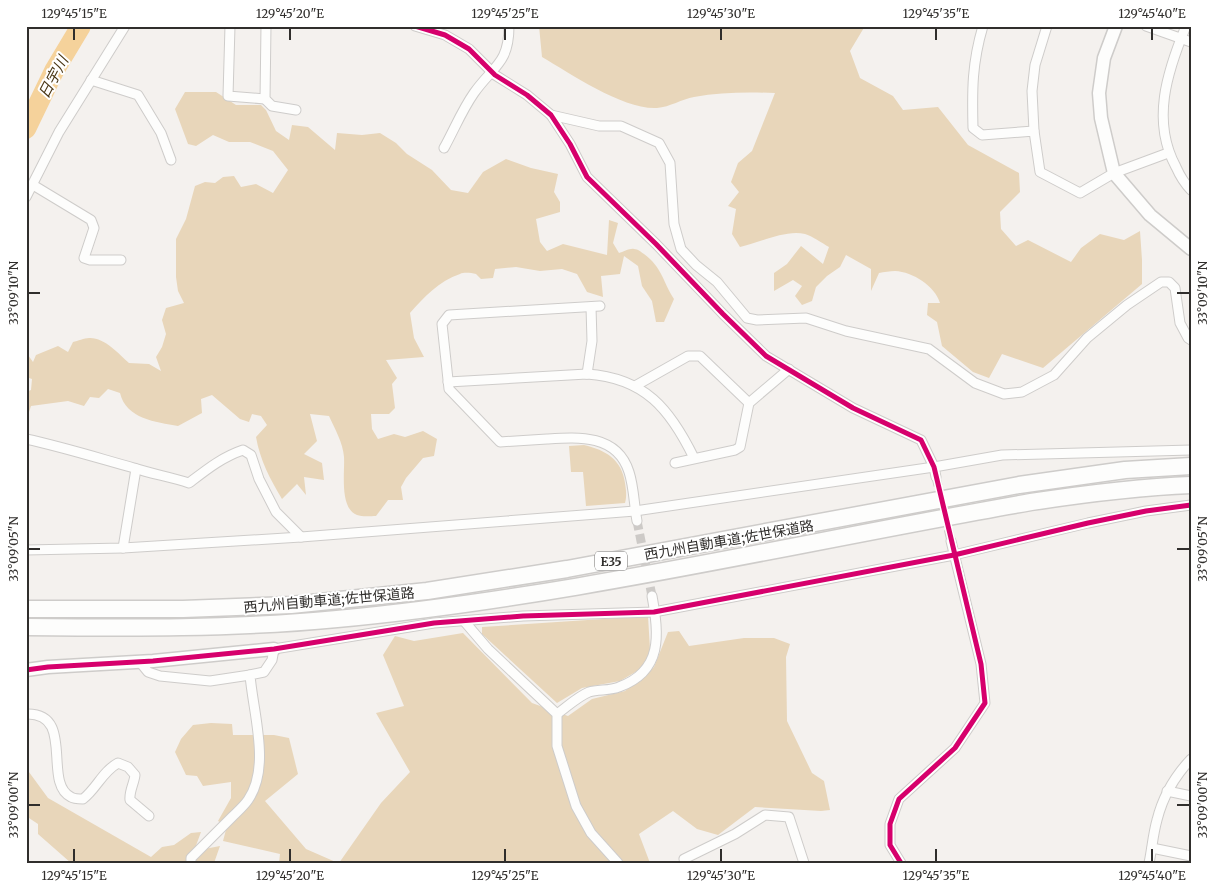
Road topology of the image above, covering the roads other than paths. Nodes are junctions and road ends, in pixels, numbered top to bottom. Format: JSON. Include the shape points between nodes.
{"nodes":[{"id":1,"x":125,"y":26,"type":"edge"},
{"id":2,"x":230,"y":26,"type":"edge"},
{"id":3,"x":266,"y":26,"type":"edge"},
{"id":4,"x":415,"y":26,"type":"edge"},
{"id":5,"x":509,"y":26,"type":"edge"},
{"id":6,"x":983,"y":26,"type":"edge"},
{"id":7,"x":1047,"y":26,"type":"edge"},
{"id":8,"x":1116,"y":26,"type":"edge"},
{"id":9,"x":1146,"y":26,"type":"edge"},
{"id":10,"x":1186,"y":26,"type":"edge"},
{"id":11,"x":1181,"y":38,"type":"junction"},
{"id":12,"x":1191,"y":42,"type":"edge"},
{"id":13,"x":492,"y":72,"type":"junction"},
{"id":14,"x":91,"y":80,"type":"junction"},
{"id":15,"x":265,"y":99,"type":"junction"},
{"id":16,"x":296,"y":110,"type":"dead end"},
{"id":17,"x":551,"y":115,"type":"junction"},
{"id":18,"x":1034,"y":131,"type":"junction"},
{"id":19,"x":444,"y":148,"type":"dead end"},
{"id":20,"x":1168,"y":153,"type":"junction"},
{"id":21,"x":171,"y":160,"type":"dead end"},
{"id":22,"x":1114,"y":173,"type":"junction"},
{"id":23,"x":33,"y":185,"type":"junction"},
{"id":24,"x":1191,"y":190,"type":"edge"},
{"id":25,"x":26,"y":197,"type":"edge"},
{"id":26,"x":1191,"y":249,"type":"edge"},
{"id":27,"x":121,"y":260,"type":"dead end"},
{"id":28,"x":1191,"y":340,"type":"edge"},
{"id":29,"x":789,"y":368,"type":"junction"},
{"id":30,"x":588,"y":374,"type":"junction"},
{"id":31,"x":448,"y":382,"type":"junction"},
{"id":32,"x":635,"y":386,"type":"junction"},
{"id":33,"x":749,"y":403,"type":"junction"},
{"id":34,"x":26,"y":439,"type":"edge"},
{"id":35,"x":1191,"y":450,"type":"edge"},
{"id":36,"x":694,"y":458,"type":"junction"},
{"id":37,"x":675,"y":463,"type":"dead end"},
{"id":38,"x":1191,"y":466,"type":"edge"},
{"id":39,"x":934,"y":467,"type":"junction"},
{"id":40,"x":136,"y":469,"type":"junction"},
{"id":41,"x":936,"y":477,"type":"tunnel mouth"},
{"id":42,"x":1191,"y":485,"type":"edge"},
{"id":43,"x":1191,"y":505,"type":"edge"},
{"id":44,"x":635,"y":511,"type":"junction"},
{"id":45,"x":637,"y":521,"type":"tunnel mouth"},
{"id":46,"x":301,"y":537,"type":"junction"},
{"id":47,"x":951,"y":541,"type":"tunnel mouth"},
{"id":48,"x":123,"y":548,"type":"junction"},
{"id":49,"x":26,"y":550,"type":"edge"},
{"id":50,"x":954,"y":555,"type":"junction"},
{"id":51,"x":652,"y":596,"type":"tunnel mouth"},
{"id":52,"x":26,"y":609,"type":"edge"},
{"id":53,"x":654,"y":612,"type":"junction"},
{"id":54,"x":464,"y":621,"type":"junction"},
{"id":55,"x":26,"y":626,"type":"edge"},
{"id":56,"x":274,"y":649,"type":"junction"},
{"id":57,"x":139,"y":661,"type":"junction"},
{"id":58,"x":26,"y":670,"type":"edge"},
{"id":59,"x":250,"y":676,"type":"junction"},
{"id":60,"x":26,"y":714,"type":"edge"},
{"id":61,"x":557,"y":714,"type":"junction"},
{"id":62,"x":1191,"y":759,"type":"edge"},
{"id":63,"x":1167,"y":791,"type":"junction"},
{"id":64,"x":1191,"y":796,"type":"edge"},
{"id":65,"x":149,"y":816,"type":"dead end"},
{"id":66,"x":1152,"y":848,"type":"junction"},
{"id":67,"x":1191,"y":856,"type":"edge"},
{"id":68,"x":191,"y":863,"type":"edge"},
{"id":69,"x":618,"y":863,"type":"edge"},
{"id":70,"x":685,"y":863,"type":"edge"},
{"id":71,"x":804,"y":863,"type":"edge"},
{"id":72,"x":901,"y":863,"type":"edge"},
{"id":73,"x":1149,"y":863,"type":"edge"}],
"edges":[{"from":1,"to":14,"type":"street"},
{"from":2,"to":15,"type":"street","via":[[228,96]]},
{"from":3,"to":15,"type":"street"},
{"from":4,"to":13,"type":"street","via":[[446,35],[469,49]]},
{"from":5,"to":13,"type":"street","via":[[507,50],[502,62]]},
{"from":6,"to":18,"type":"street","via":[[975,52],[973,128],[982,135]]},
{"from":7,"to":18,"type":"street","via":[[1035,65],[1032,91]]},
{"from":8,"to":22,"type":"street","via":[[1104,58],[1100,93],[1100,118]]},
{"from":9,"to":11,"type":"street"},
{"from":10,"to":11,"type":"street"},
{"from":11,"to":12,"type":"street"},
{"from":11,"to":20,"type":"street","via":[[1164,93],[1163,125]]},
{"from":13,"to":17,"type":"street"},
{"from":13,"to":19,"type":"street","via":[[467,103]]},
{"from":14,"to":21,"type":"street","via":[[138,95],[161,133]]},
{"from":14,"to":23,"type":"street"},
{"from":15,"to":16,"type":"street","via":[[272,106]]},
{"from":17,"to":28,"type":"street","via":[[599,126],[621,126],[659,143],[670,163],[674,224],[681,249],[717,282],[747,318],[806,318],[846,331],[929,349],[974,383],[1004,394],[1022,392],[1054,375],[1087,338],[1161,282],[1169,282],[1175,288],[1180,323]]},
{"from":17,"to":29,"type":"street","via":[[587,178],[766,356]]},
{"from":18,"to":22,"type":"street","via":[[1040,172],[1080,194]]},
{"from":20,"to":22,"type":"street"},
{"from":20,"to":24,"type":"street"},
{"from":22,"to":26,"type":"street","via":[[1150,215]]},
{"from":23,"to":25,"type":"street"},
{"from":23,"to":27,"type":"street","via":[[91,220],[94,228],[84,258]]},
{"from":29,"to":33,"type":"street"},
{"from":29,"to":39,"type":"street","via":[[853,408],[921,440]]},
{"from":30,"to":31,"type":"street"},
{"from":30,"to":31,"type":"street","via":[[596,306],[449,315],[442,324]]},
{"from":30,"to":32,"type":"street"},
{"from":31,"to":44,"type":"street","via":[[449,389],[500,442],[579,437],[608,445],[621,457],[629,471]]},
{"from":32,"to":33,"type":"street","via":[[688,356],[700,356]]},
{"from":32,"to":36,"type":"street","via":[[668,414]]},
{"from":33,"to":36,"type":"street","via":[[740,446],[735,450]]},
{"from":34,"to":40,"type":"street"},
{"from":35,"to":39,"type":"street","via":[[1002,455]]},
{"from":36,"to":37,"type":"street"},
{"from":38,"to":52,"type":"highway","name":"西九州自動車道;佐世保道路","number":"E35","via":[[1125,470],[1019,486],[576,568],[427,591],[291,605]]},
{"from":39,"to":41,"type":"street"},
{"from":39,"to":44,"type":"street"},
{"from":40,"to":46,"type":"street","via":[[190,483],[212,465],[243,450],[251,455],[276,512]]},
{"from":40,"to":48,"type":"street"},
{"from":42,"to":55,"type":"highway","name":"西九州自動車道;佐世保道路","number":"E35","via":[[1096,492],[1031,502],[588,584],[400,612],[212,626]]},
{"from":43,"to":50,"type":"street","via":[[1088,523]]},
{"from":44,"to":45,"type":"street"},
{"from":44,"to":46,"type":"street"},
{"from":46,"to":48,"type":"street"},
{"from":47,"to":50,"type":"street"},
{"from":48,"to":49,"type":"street"},
{"from":50,"to":53,"type":"street"},
{"from":50,"to":72,"type":"street","via":[[981,664],[985,703],[956,748],[899,799],[890,824],[890,845]]},
{"from":51,"to":53,"type":"street"},
{"from":53,"to":54,"type":"street"},
{"from":53,"to":61,"type":"street","via":[[657,645],[647,670],[617,688],[590,692]]},
{"from":54,"to":56,"type":"street"},
{"from":54,"to":61,"type":"street","via":[[488,649]]},
{"from":56,"to":57,"type":"street"},
{"from":56,"to":59,"type":"street","via":[[272,660],[264,672]]},
{"from":57,"to":58,"type":"street"},
{"from":57,"to":59,"type":"street","via":[[148,672],[160,676],[210,681]]},
{"from":59,"to":68,"type":"street","via":[[258,728],[260,764],[257,782],[248,800],[191,858]]},
{"from":60,"to":65,"type":"street","via":[[40,715],[48,721],[54,734],[61,783],[72,798],[83,799],[93,792],[110,768],[118,763],[128,767],[134,775],[130,800]]},
{"from":61,"to":69,"type":"street","via":[[557,746],[576,806],[591,833]]},
{"from":62,"to":63,"type":"street","via":[[1175,776]]},
{"from":63,"to":64,"type":"street"},
{"from":63,"to":66,"type":"street"},
{"from":66,"to":67,"type":"street"},
{"from":66,"to":73,"type":"street"},
{"from":70,"to":71,"type":"street","via":[[684,859],[765,815],[789,816]]}]}
